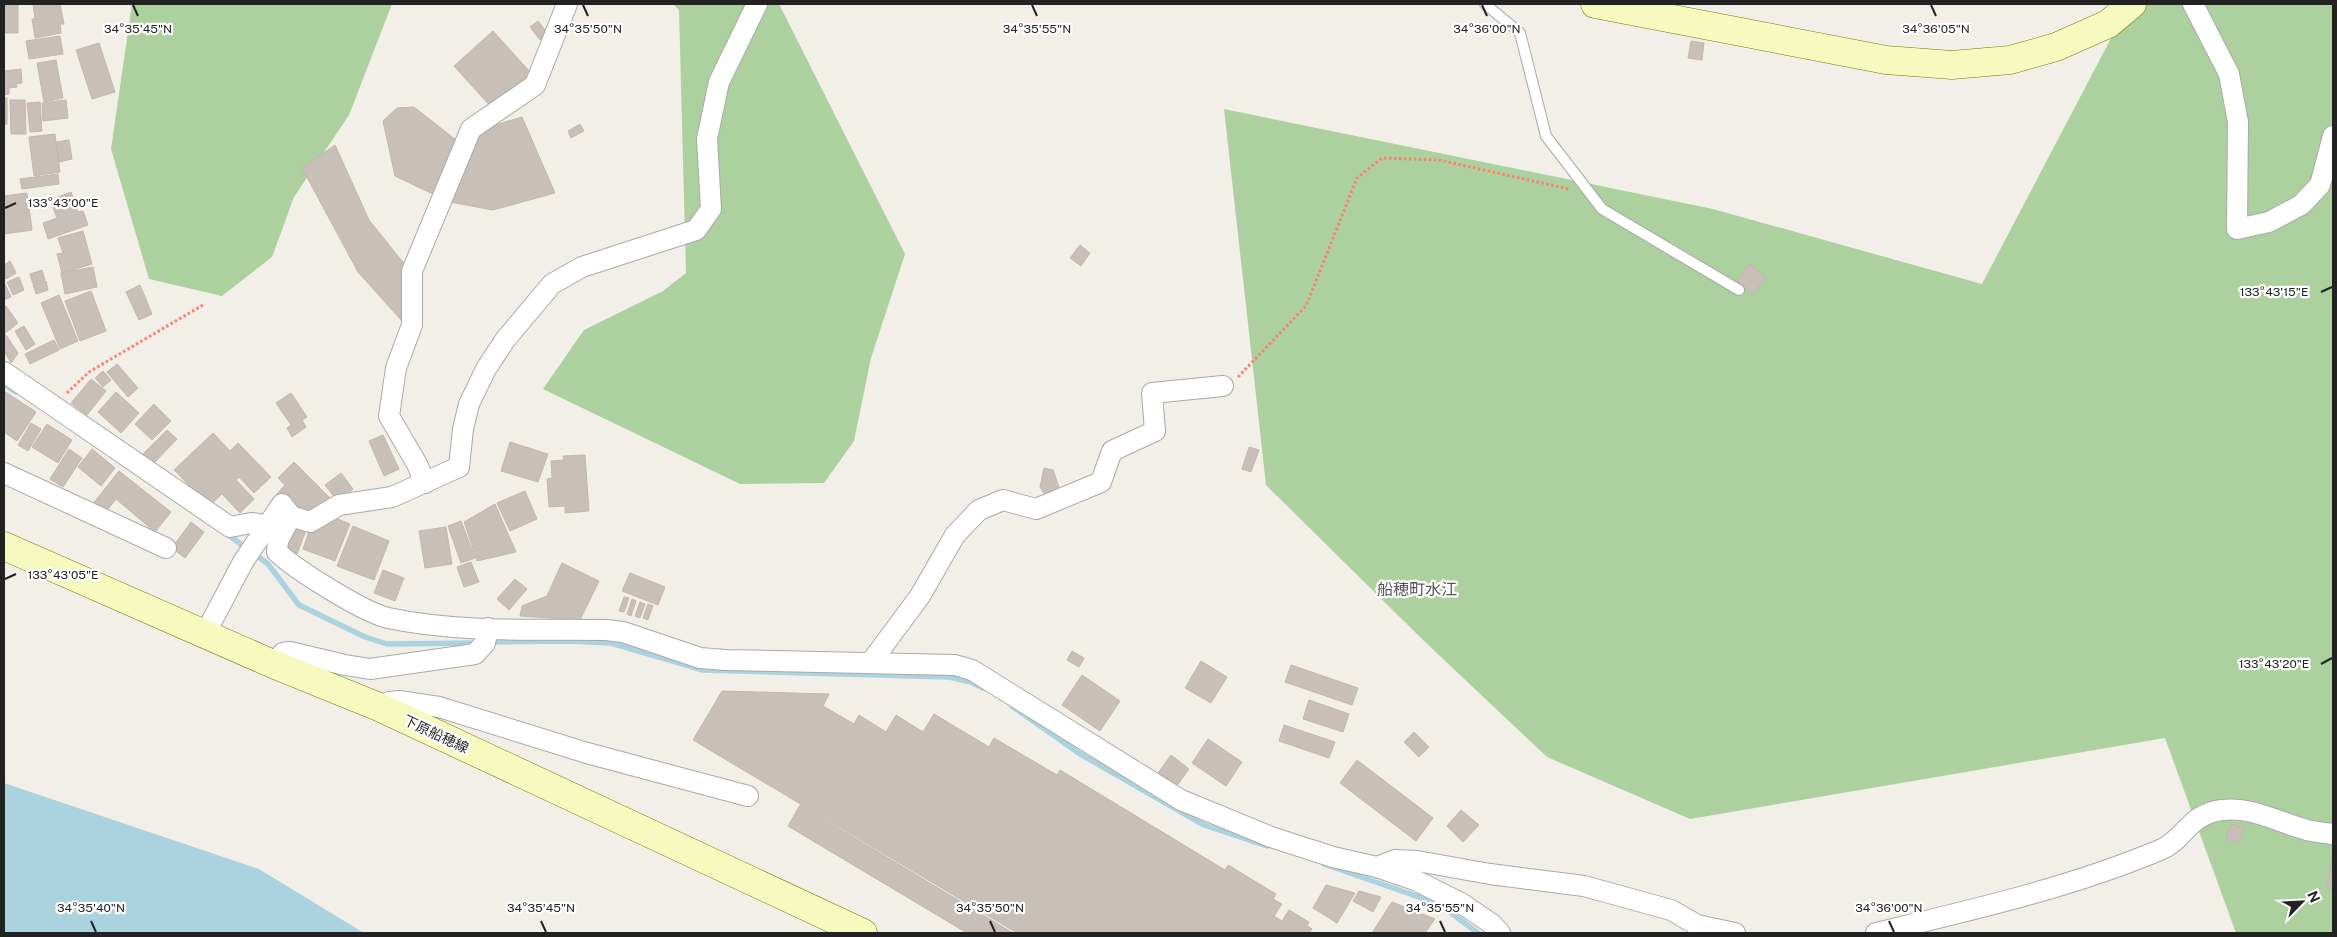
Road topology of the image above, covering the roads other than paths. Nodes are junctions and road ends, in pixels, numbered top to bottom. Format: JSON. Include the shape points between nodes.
{"nodes":[{"id":1,"x":568,"y":4,"type":"edge"},
{"id":2,"x":758,"y":4,"type":"edge"},
{"id":3,"x":1485,"y":4,"type":"edge"},
{"id":4,"x":1595,"y":4,"type":"edge"},
{"id":5,"x":2132,"y":4,"type":"edge"},
{"id":6,"x":2193,"y":4,"type":"edge"},
{"id":7,"x":2333,"y":136,"type":"edge"},
{"id":8,"x":1740,"y":290,"type":"dead end"},
{"id":9,"x":4,"y":372,"type":"edge"},
{"id":10,"x":1222,"y":386,"type":"road end"},
{"id":11,"x":4,"y":473,"type":"edge"},
{"id":12,"x":425,"y":483,"type":"junction"},
{"id":13,"x":291,"y":516,"type":"junction"},
{"id":14,"x":269,"y":533,"type":"junction"},
{"id":15,"x":4,"y":546,"type":"edge"},
{"id":16,"x":166,"y":548,"type":"dead end"},
{"id":17,"x":205,"y":634,"type":"junction"},
{"id":18,"x":487,"y":635,"type":"junction"},
{"id":19,"x":871,"y":662,"type":"junction"},
{"id":20,"x":273,"y":664,"type":"junction"},
{"id":21,"x":379,"y":707,"type":"junction"},
{"id":22,"x":748,"y":796,"type":"dead end"},
{"id":23,"x":2333,"y":834,"type":"edge"},
{"id":24,"x":1377,"y":867,"type":"junction"},
{"id":25,"x":863,"y":933,"type":"edge"},
{"id":26,"x":1500,"y":933,"type":"edge"},
{"id":27,"x":1735,"y":933,"type":"edge"},
{"id":28,"x":1876,"y":933,"type":"edge"}],
"edges":[{"from":1,"to":12,"type":"street","via":[[535,85],[471,129],[412,271],[412,325],[396,368],[389,416]]},
{"from":2,"to":12,"type":"street","via":[[719,82],[707,139],[711,209],[696,230],[582,267],[552,284],[505,340],[486,369],[467,412],[459,467]]},
{"from":3,"to":8,"type":"lane","via":[[1520,34],[1546,136],[1602,209]]},
{"from":4,"to":5,"type":"main road","via":[[1886,60],[1952,65],[2010,60],[2056,47],[2108,24]]},
{"from":6,"to":7,"type":"street","via":[[2229,74],[2238,122],[2237,229],[2269,222],[2300,205],[2320,185]]},
{"from":9,"to":14,"type":"street","via":[[230,527],[252,523]]},
{"from":10,"to":19,"type":"street","via":[[1152,393],[1155,431],[1112,451],[1101,482],[1036,510],[1003,500],[979,510],[955,535],[920,596]]},
{"from":11,"to":16,"type":"street"},
{"from":12,"to":13,"type":"street","via":[[392,497],[339,505],[310,522]]},
{"from":13,"to":14,"type":"street"},
{"from":13,"to":17,"type":"street","via":[[282,504],[243,562]]},
{"from":14,"to":18,"type":"street","via":[[276,552],[282,557],[366,610],[387,617]]},
{"from":15,"to":17,"type":"main road","name":"下原船穂線"},
{"from":17,"to":20,"type":"main road","name":"下原船穂線"},
{"from":18,"to":19,"type":"street","via":[[614,631],[700,658]]},
{"from":18,"to":20,"type":"street","via":[[474,654],[370,669],[290,652],[283,653]]},
{"from":19,"to":24,"type":"street","via":[[956,665],[972,670],[1181,800],[1271,837]]},
{"from":20,"to":21,"type":"main road","name":"下原船穂線"},
{"from":21,"to":22,"type":"street","via":[[399,701],[439,708],[587,753]]},
{"from":21,"to":25,"type":"main road","name":"下原船穂線"},
{"from":23,"to":28,"type":"street","via":[[2308,830],[2254,812],[2223,810],[2200,816],[2163,849],[2097,874]]},
{"from":24,"to":26,"type":"street","via":[[1415,880],[1460,904],[1492,924]]},
{"from":24,"to":27,"type":"street","via":[[1395,860],[1417,861],[1584,886],[1671,910],[1697,925]]}]}
